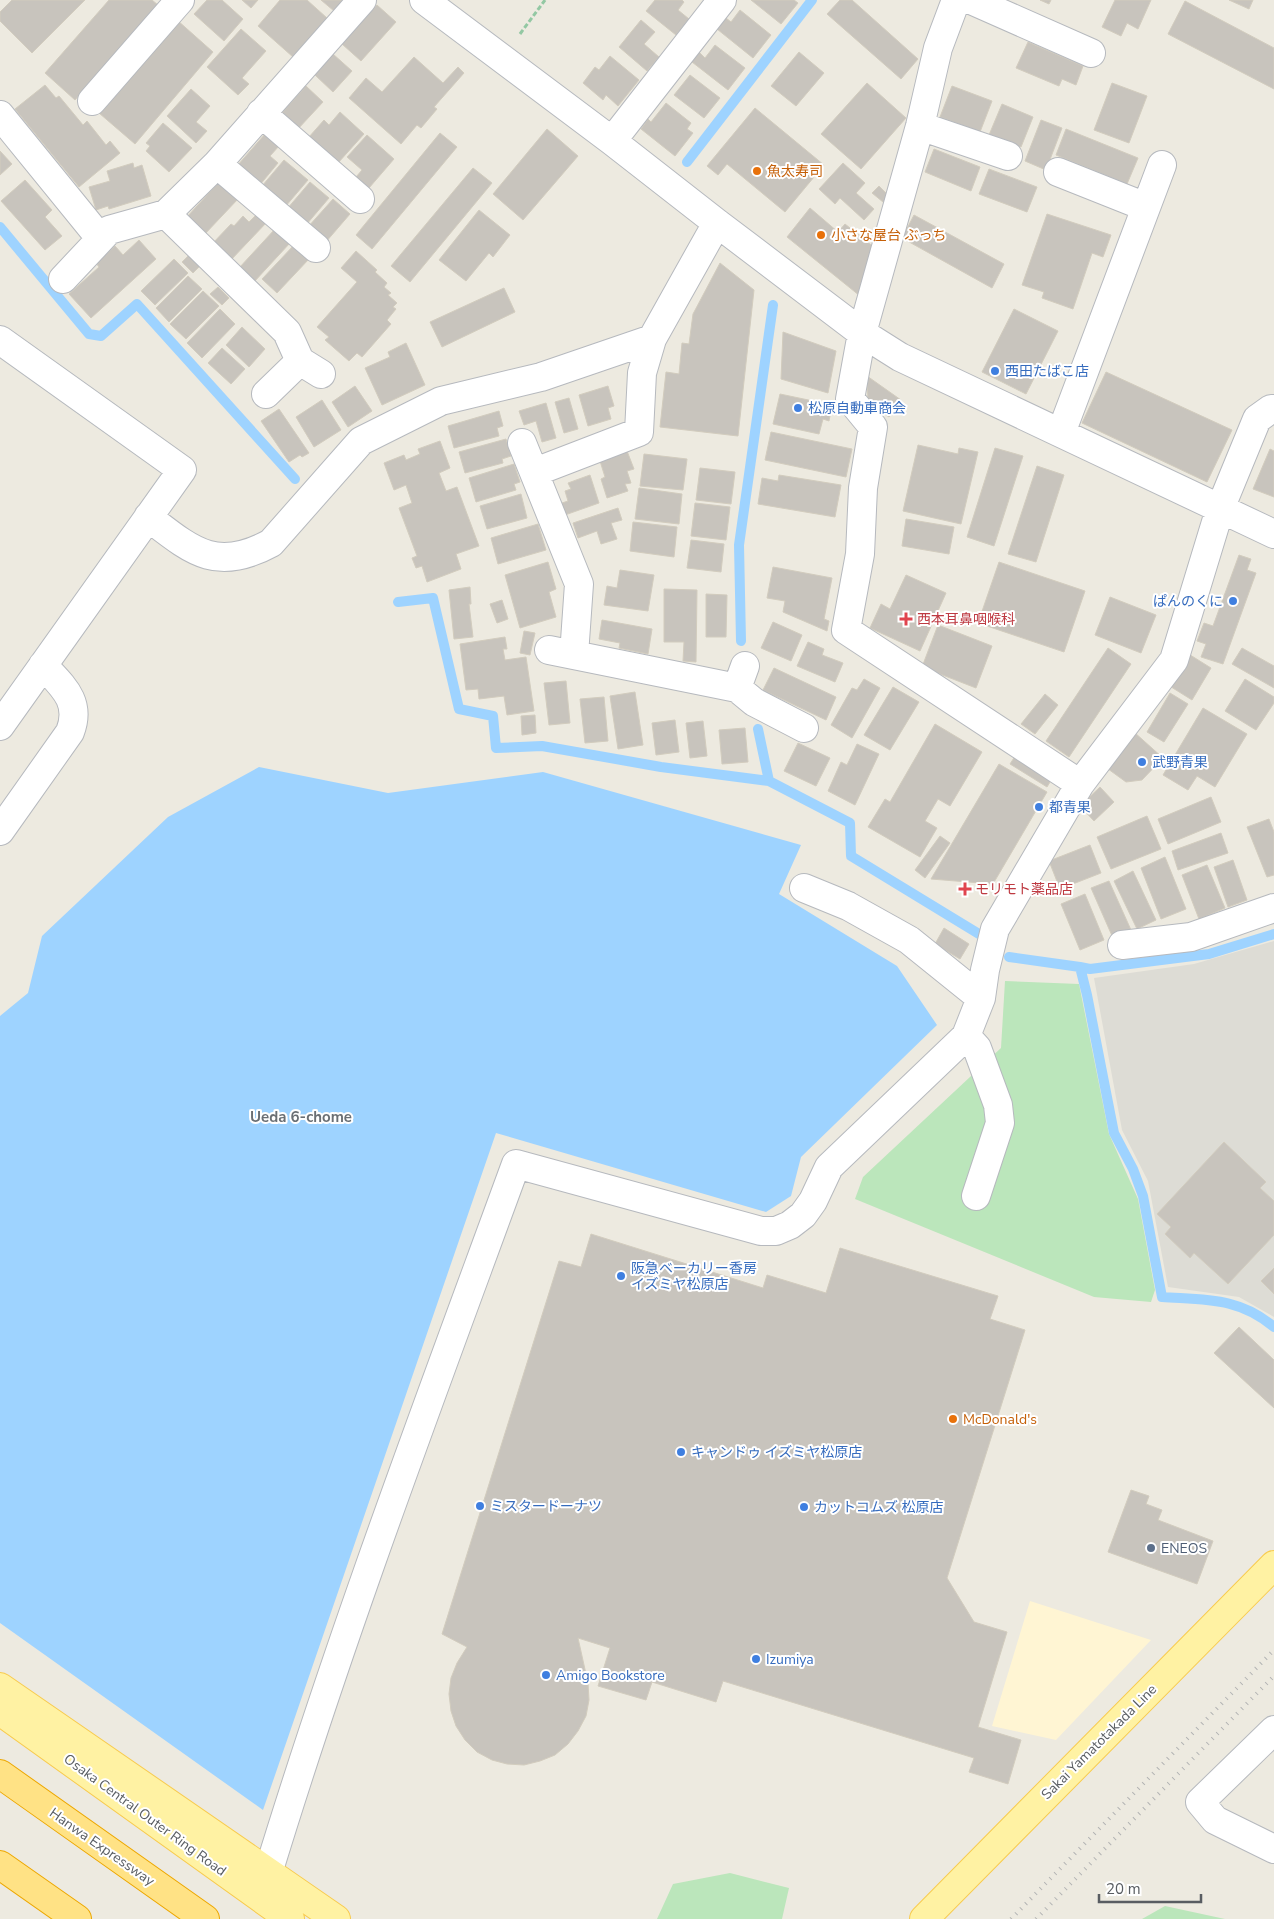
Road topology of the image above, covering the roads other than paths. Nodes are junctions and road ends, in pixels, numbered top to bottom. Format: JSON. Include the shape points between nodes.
{"nodes":[{"id":1,"x":180,"y":0,"type":"edge"},
{"id":2,"x":362,"y":0,"type":"edge"},
{"id":3,"x":424,"y":0,"type":"edge"},
{"id":4,"x":722,"y":0,"type":"edge"},
{"id":5,"x":956,"y":0,"type":"edge"},
{"id":6,"x":971,"y":0,"type":"edge"},
{"id":7,"x":1091,"y":53,"type":"dead end"},
{"id":8,"x":92,"y":100,"type":"dead end"},
{"id":9,"x":261,"y":114,"type":"junction"},
{"id":10,"x":0,"y":115,"type":"edge"},
{"id":11,"x":920,"y":126,"type":"junction"},
{"id":12,"x":612,"y":141,"type":"junction"},
{"id":13,"x":1008,"y":156,"type":"dead end"},
{"id":14,"x":217,"y":164,"type":"junction"},
{"id":15,"x":1162,"y":164,"type":"dead end"},
{"id":16,"x":1058,"y":172,"type":"dead end"},
{"id":17,"x":360,"y":199,"type":"dead end"},
{"id":18,"x":1146,"y":208,"type":"junction"},
{"id":19,"x":166,"y":214,"type":"junction"},
{"id":20,"x":716,"y":223,"type":"junction"},
{"id":21,"x":100,"y":238,"type":"junction"},
{"id":22,"x":316,"y":248,"type":"dead end"},
{"id":23,"x":63,"y":279,"type":"dead end"},
{"id":24,"x":862,"y":334,"type":"junction"},
{"id":25,"x":652,"y":339,"type":"junction"},
{"id":26,"x":0,"y":340,"type":"edge"},
{"id":27,"x":266,"y":394,"type":"dead end"},
{"id":28,"x":1274,"y":410,"type":"edge"},
{"id":29,"x":1061,"y":433,"type":"junction"},
{"id":30,"x":522,"y":444,"type":"dead end"},
{"id":31,"x":534,"y":472,"type":"junction"},
{"id":32,"x":1220,"y":509,"type":"junction"},
{"id":33,"x":148,"y":517,"type":"junction"},
{"id":34,"x":1274,"y":534,"type":"edge"},
{"id":35,"x":43,"y":665,"type":"junction"},
{"id":36,"x":0,"y":726,"type":"edge"},
{"id":37,"x":804,"y":728,"type":"dead end"},
{"id":38,"x":1080,"y":784,"type":"junction"},
{"id":39,"x":0,"y":831,"type":"edge"},
{"id":40,"x":804,"y":888,"type":"dead end"},
{"id":41,"x":1274,"y":908,"type":"edge"},
{"id":42,"x":1122,"y":945,"type":"dead end"},
{"id":43,"x":981,"y":998,"type":"junction"},
{"id":44,"x":966,"y":1036,"type":"junction"},
{"id":45,"x":976,"y":1196,"type":"dead end"},
{"id":46,"x":1274,"y":1565,"type":"edge"},
{"id":47,"x":0,"y":1687,"type":"edge"},
{"id":48,"x":0,"y":1711,"type":"edge"},
{"id":49,"x":1274,"y":1730,"type":"edge"},
{"id":50,"x":0,"y":1774,"type":"edge"},
{"id":51,"x":1274,"y":1849,"type":"edge"},
{"id":52,"x":0,"y":1865,"type":"edge"},
{"id":53,"x":268,"y":1873,"type":"junction"},
{"id":54,"x":77,"y":1919,"type":"edge"},
{"id":55,"x":205,"y":1919,"type":"edge"},
{"id":56,"x":290,"y":1919,"type":"edge"},
{"id":57,"x":336,"y":1919,"type":"edge"},
{"id":58,"x":924,"y":1919,"type":"edge"}],
"edges":[{"from":1,"to":8,"type":"street"},
{"from":2,"to":9,"type":"street"},
{"from":3,"to":12,"type":"street"},
{"from":4,"to":12,"type":"street"},
{"from":5,"to":11,"type":"street","via":[[938,48]]},
{"from":6,"to":7,"type":"street"},
{"from":9,"to":14,"type":"street"},
{"from":9,"to":17,"type":"street"},
{"from":10,"to":21,"type":"street"},
{"from":11,"to":13,"type":"street"},
{"from":11,"to":24,"type":"street"},
{"from":12,"to":20,"type":"street"},
{"from":14,"to":19,"type":"street"},
{"from":14,"to":22,"type":"street"},
{"from":15,"to":18,"type":"street"},
{"from":16,"to":18,"type":"street"},
{"from":18,"to":29,"type":"street"},
{"from":19,"to":21,"type":"street","via":[[109,230]]},
{"from":19,"to":27,"type":"street","via":[[287,332],[310,368]]},
{"from":20,"to":24,"type":"street"},
{"from":20,"to":25,"type":"street"},
{"from":21,"to":23,"type":"street"},
{"from":24,"to":29,"type":"street","via":[[900,357]]},
{"from":24,"to":38,"type":"street","via":[[850,399],[873,427],[863,488],[860,554],[846,630]]},
{"from":25,"to":31,"type":"street","via":[[642,373],[639,432]]},
{"from":25,"to":33,"type":"street","via":[[541,377],[441,400],[361,442],[271,543],[251,552],[230,557],[200,553]]},
{"from":26,"to":33,"type":"street","via":[[182,470]]},
{"from":28,"to":32,"type":"street","via":[[1257,419]]},
{"from":29,"to":32,"type":"street"},
{"from":30,"to":31,"type":"street"},
{"from":31,"to":37,"type":"street","via":[[579,584],[561,652],[741,677],[754,702]]},
{"from":32,"to":34,"type":"street"},
{"from":32,"to":38,"type":"street","via":[[1174,660]]},
{"from":33,"to":35,"type":"street"},
{"from":35,"to":36,"type":"street"},
{"from":35,"to":39,"type":"street","via":[[69,694],[73,704],[73,723],[70,732]]},
{"from":38,"to":43,"type":"street","via":[[996,929]]},
{"from":40,"to":43,"type":"street","via":[[848,906],[909,940]]},
{"from":41,"to":42,"type":"street","via":[[1192,937]]},
{"from":43,"to":44,"type":"street"},
{"from":44,"to":45,"type":"street","via":[[977,1048],[998,1105],[1000,1122]]},
{"from":44,"to":53,"type":"street","via":[[828,1167],[804,1215],[776,1231],[761,1231],[516,1164],[380,1536]]},
{"from":46,"to":58,"type":"main road","name":"Sakai Yamatotakada Line"},
{"from":47,"to":53,"type":"main road"},
{"from":48,"to":56,"type":"main road","name":"Osaka Central Outer Ring Road"},
{"from":49,"to":51,"type":"street","via":[[1200,1802],[1215,1820]]},
{"from":50,"to":55,"type":"highway","name":"Hanwa Expressway"},
{"from":52,"to":54,"type":"highway"},
{"from":53,"to":57,"type":"main road"}]}
